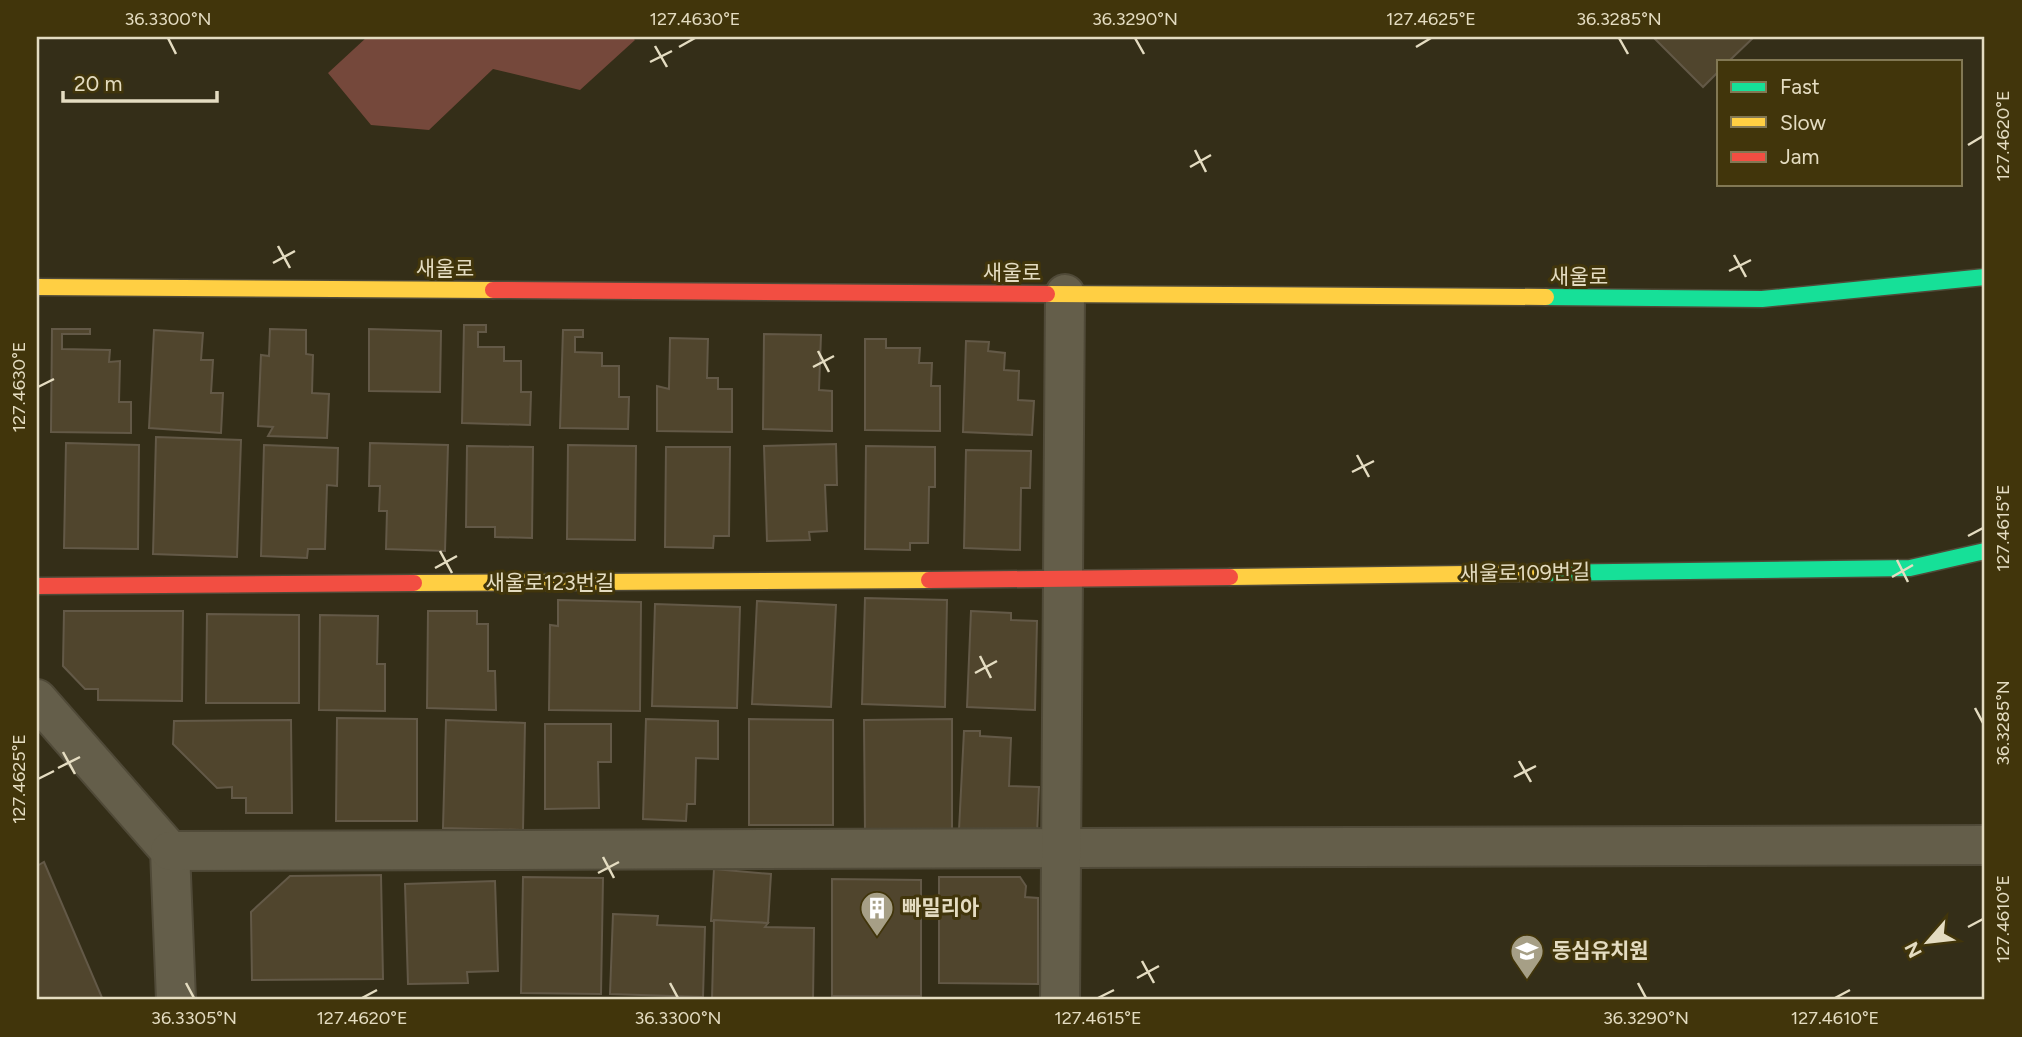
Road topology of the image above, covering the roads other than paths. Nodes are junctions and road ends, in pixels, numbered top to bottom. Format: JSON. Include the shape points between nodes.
{"nodes":[{"id":1,"x":1985,"y":277,"type":"edge"},
{"id":2,"x":37,"y":287,"type":"edge"},
{"id":3,"x":1065,"y":294,"type":"junction"},
{"id":4,"x":1985,"y":551,"type":"edge"},
{"id":5,"x":1063,"y":579,"type":"junction"},
{"id":6,"x":37,"y":586,"type":"edge"},
{"id":7,"x":37,"y":699,"type":"edge"},
{"id":8,"x":1985,"y":845,"type":"edge"},
{"id":9,"x":1062,"y":850,"type":"junction"},
{"id":10,"x":170,"y":851,"type":"junction"},
{"id":11,"x":176,"y":1000,"type":"edge"},
{"id":12,"x":1059,"y":1000,"type":"edge"}],
"edges":[{"from":1,"to":3,"type":"street","name":"새울로","via":[[1762,299]]},
{"from":2,"to":3,"type":"street","name":"새울로"},
{"from":3,"to":5,"type":"street"},
{"from":4,"to":5,"type":"street","name":"새울로109번길","via":[[1910,568]]},
{"from":5,"to":6,"type":"street","name":"새울로123번길"},
{"from":5,"to":9,"type":"street"},
{"from":7,"to":10,"type":"street"},
{"from":8,"to":9,"type":"street"},
{"from":9,"to":10,"type":"street"},
{"from":9,"to":12,"type":"street"},
{"from":10,"to":11,"type":"street"}]}
